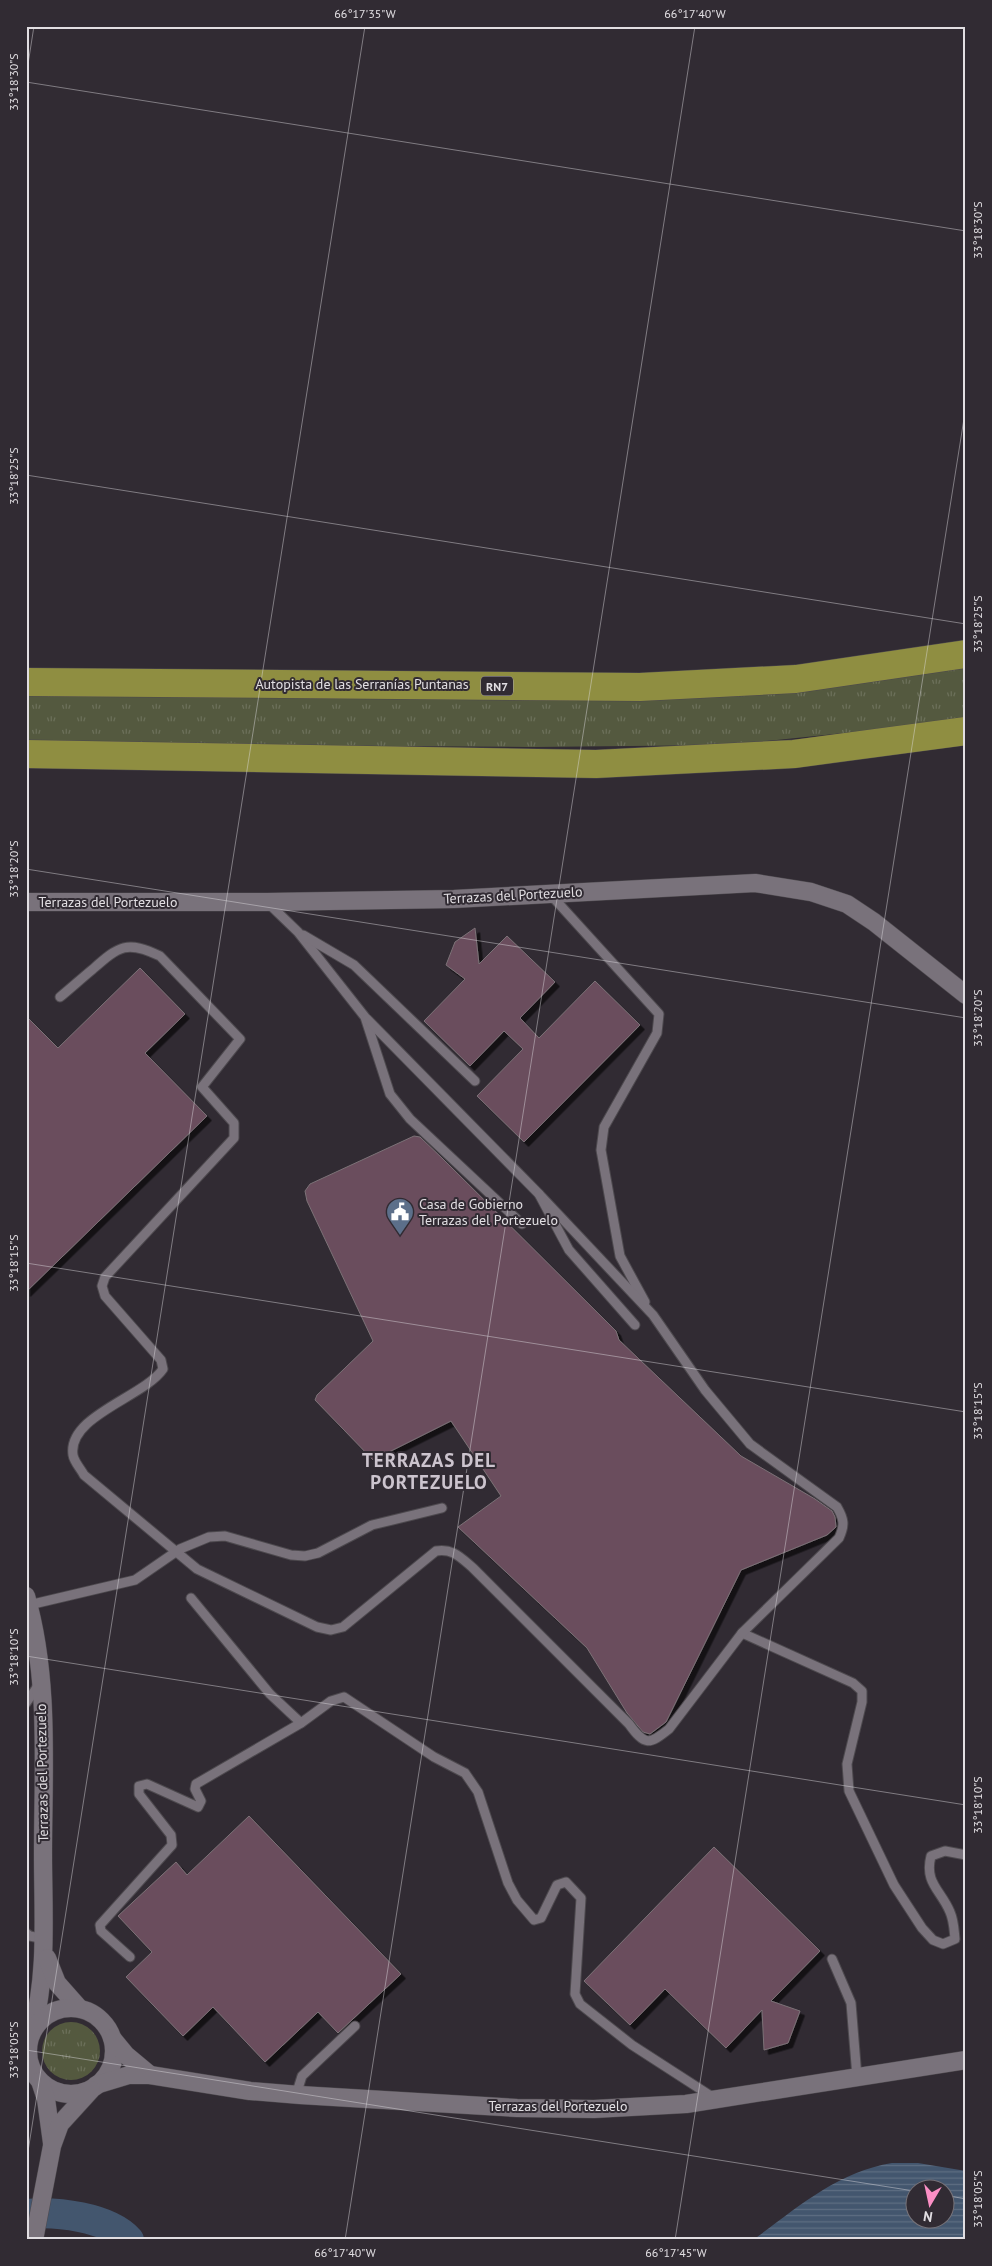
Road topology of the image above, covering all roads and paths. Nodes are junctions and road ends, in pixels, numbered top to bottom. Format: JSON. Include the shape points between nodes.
{"nodes":[{"id":1,"x":966,"y":654,"type":"edge"},
{"id":2,"x":26,"y":669,"type":"edge"},
{"id":3,"x":26,"y":682,"type":"edge"},
{"id":4,"x":102,"y":682,"type":"junction"},
{"id":5,"x":966,"y":731,"type":"edge"},
{"id":6,"x":26,"y":754,"type":"edge"},
{"id":7,"x":85,"y":754,"type":"junction"},
{"id":8,"x":26,"y":763,"type":"edge"},
{"id":9,"x":550,"y":894,"type":"junction"},
{"id":10,"x":26,"y":902,"type":"edge"},
{"id":11,"x":267,"y":902,"type":"junction"},
{"id":12,"x":298,"y":932,"type":"junction"},
{"id":13,"x":966,"y":995,"type":"edge"},
{"id":14,"x":60,"y":997,"type":"dead end"},
{"id":15,"x":365,"y":1017,"type":"junction"},
{"id":16,"x":475,"y":1081,"type":"dead end"},
{"id":17,"x":539,"y":1194,"type":"junction"},
{"id":18,"x":522,"y":1224,"type":"dead end"},
{"id":19,"x":653,"y":1315,"type":"junction"},
{"id":20,"x":635,"y":1325,"type":"dead end"},
{"id":21,"x":442,"y":1508,"type":"dead end"},
{"id":22,"x":175,"y":1552,"type":"junction"},
{"id":23,"x":192,"y":1598,"type":"dead end"},
{"id":24,"x":27,"y":1600,"type":"edge"},
{"id":25,"x":742,"y":1633,"type":"junction"},
{"id":26,"x":40,"y":1682,"type":"junction"},
{"id":27,"x":26,"y":1703,"type":"edge"},
{"id":28,"x":301,"y":1722,"type":"junction"},
{"id":29,"x":966,"y":1855,"type":"edge"},
{"id":30,"x":26,"y":1933,"type":"edge"},
{"id":31,"x":44,"y":1945,"type":"junction"},
{"id":32,"x":130,"y":1957,"type":"dead end"},
{"id":33,"x":832,"y":1958,"type":"dead end"},
{"id":34,"x":80,"y":2009,"type":"junction"},
{"id":35,"x":355,"y":2026,"type":"dead end"},
{"id":36,"x":32,"y":2032,"type":"junction"},
{"id":37,"x":112,"y":2038,"type":"junction"},
{"id":38,"x":966,"y":2060,"type":"edge"},
{"id":39,"x":150,"y":2075,"type":"junction"},
{"id":40,"x":857,"y":2077,"type":"junction"},
{"id":41,"x":40,"y":2081,"type":"junction"},
{"id":42,"x":94,"y":2087,"type":"junction"},
{"id":43,"x":296,"y":2095,"type":"junction"},
{"id":44,"x":716,"y":2099,"type":"junction"},
{"id":45,"x":52,"y":2146,"type":"junction"},
{"id":46,"x":34,"y":2240,"type":"edge"}],
"edges":[{"from":1,"to":4,"type":"highway","name":"Autopista de las Serranías Puntanas","number":"RN7","via":[[796,678],[640,687]]},
{"from":2,"to":4,"type":"highway"},
{"from":3,"to":4,"type":"highway","name":"Autopista de las Serranías Puntanas","number":"RN7"},
{"from":5,"to":7,"type":"highway","via":[[794,754],[596,764]]},
{"from":6,"to":7,"type":"highway"},
{"from":7,"to":8,"type":"highway"},
{"from":9,"to":11,"type":"street","name":"Terrazas del Portezuelo"},
{"from":9,"to":13,"type":"street","name":"Terrazas del Portezuelo","via":[[755,883],[811,892],[846,904],[874,922]]},
{"from":9,"to":19,"type":"lane","via":[[659,1014],[657,1033],[604,1127],[601,1150],[620,1256]]},
{"from":10,"to":11,"type":"street","name":"Terrazas del Portezuelo"},
{"from":11,"to":12,"type":"lane"},
{"from":12,"to":15,"type":"lane"},
{"from":12,"to":16,"type":"lane","via":[[354,965]]},
{"from":14,"to":22,"type":"lane","via":[[114,951],[135,947],[144,949],[160,956],[240,1039],[202,1087],[234,1123],[234,1138],[105,1277],[102,1286],[105,1296],[161,1360],[163,1369],[156,1379],[85,1424],[73,1448],[73,1457],[84,1475]]},
{"from":15,"to":17,"type":"lane"},
{"from":15,"to":18,"type":"lane","via":[[390,1094],[410,1119]]},
{"from":17,"to":19,"type":"lane"},
{"from":17,"to":20,"type":"lane","via":[[570,1250]]},
{"from":19,"to":25,"type":"lane","via":[[705,1390],[750,1444],[837,1507],[844,1518],[839,1538]]},
{"from":21,"to":22,"type":"lane","via":[[372,1525],[318,1553],[305,1556],[225,1536],[209,1537]]},
{"from":22,"to":24,"type":"lane","via":[[135,1580]]},
{"from":22,"to":25,"type":"lane","via":[[197,1569],[318,1627],[331,1630],[342,1627],[436,1551],[454,1552],[629,1724],[639,1738],[647,1741],[656,1739],[669,1729]]},
{"from":23,"to":28,"type":"lane","via":[[270,1694]]},
{"from":24,"to":26,"type":"street","name":"Terrazas del Portezuelo"},
{"from":25,"to":29,"type":"lane","via":[[853,1683],[862,1692],[847,1764],[849,1791],[894,1885],[922,1928],[933,1940],[943,1944],[955,1939],[954,1925],[928,1869],[932,1856],[945,1852]]},
{"from":26,"to":27,"type":"lane"},
{"from":26,"to":31,"type":"street","name":"Terrazas del Portezuelo"},
{"from":28,"to":32,"type":"lane","via":[[196,1784],[201,1801],[198,1807],[147,1784],[139,1786],[138,1794],[171,1835],[172,1845],[100,1925],[101,1931]]},
{"from":28,"to":44,"type":"lane","via":[[344,1697],[434,1758],[465,1773],[478,1792],[508,1883],[529,1916],[534,1920],[541,1918],[561,1882],[572,1886],[581,1898],[575,1994],[580,2004],[632,2045]]},
{"from":30,"to":31,"type":"lane"},
{"from":31,"to":34,"type":"street","name":"Terrazas del Portezuelo","via":[[57,1983]]},
{"from":31,"to":36,"type":"street","name":"Terrazas del Portezuelo","via":[[40,2003]]},
{"from":33,"to":40,"type":"lane","via":[[851,2003]]},
{"from":34,"to":36,"type":"street","via":[[52,2013]]},
{"from":34,"to":37,"type":"street","name":"Terrazas del Portezuelo","via":[[94,2015]]},
{"from":35,"to":43,"type":"lane","via":[[302,2076]]},
{"from":36,"to":41,"type":"street","name":"Terrazas del Portezuelo","via":[[28,2058]]},
{"from":37,"to":39,"type":"street","name":"Terrazas del Portezuelo"},
{"from":37,"to":42,"type":"street","name":"Terrazas del Portezuelo","via":[[111,2067]]},
{"from":38,"to":40,"type":"street","name":"Terrazas del Portezuelo"},
{"from":39,"to":42,"type":"street","name":"Terrazas del Portezuelo","via":[[129,2075]]},
{"from":39,"to":43,"type":"street","name":"Terrazas del Portezuelo"},
{"from":40,"to":44,"type":"street","name":"Terrazas del Portezuelo"},
{"from":41,"to":42,"type":"street","name":"Terrazas del Portezuelo","via":[[63,2094],[78,2094]]},
{"from":41,"to":45,"type":"street","name":"Terrazas del Portezuelo","via":[[46,2099]]},
{"from":42,"to":45,"type":"street","name":"Terrazas del Portezuelo","via":[[60,2124]]},
{"from":43,"to":44,"type":"street","name":"Terrazas del Portezuelo","via":[[517,2108],[604,2108],[686,2104]]},
{"from":45,"to":46,"type":"street","name":"Terrazas del Portezuelo"}]}
